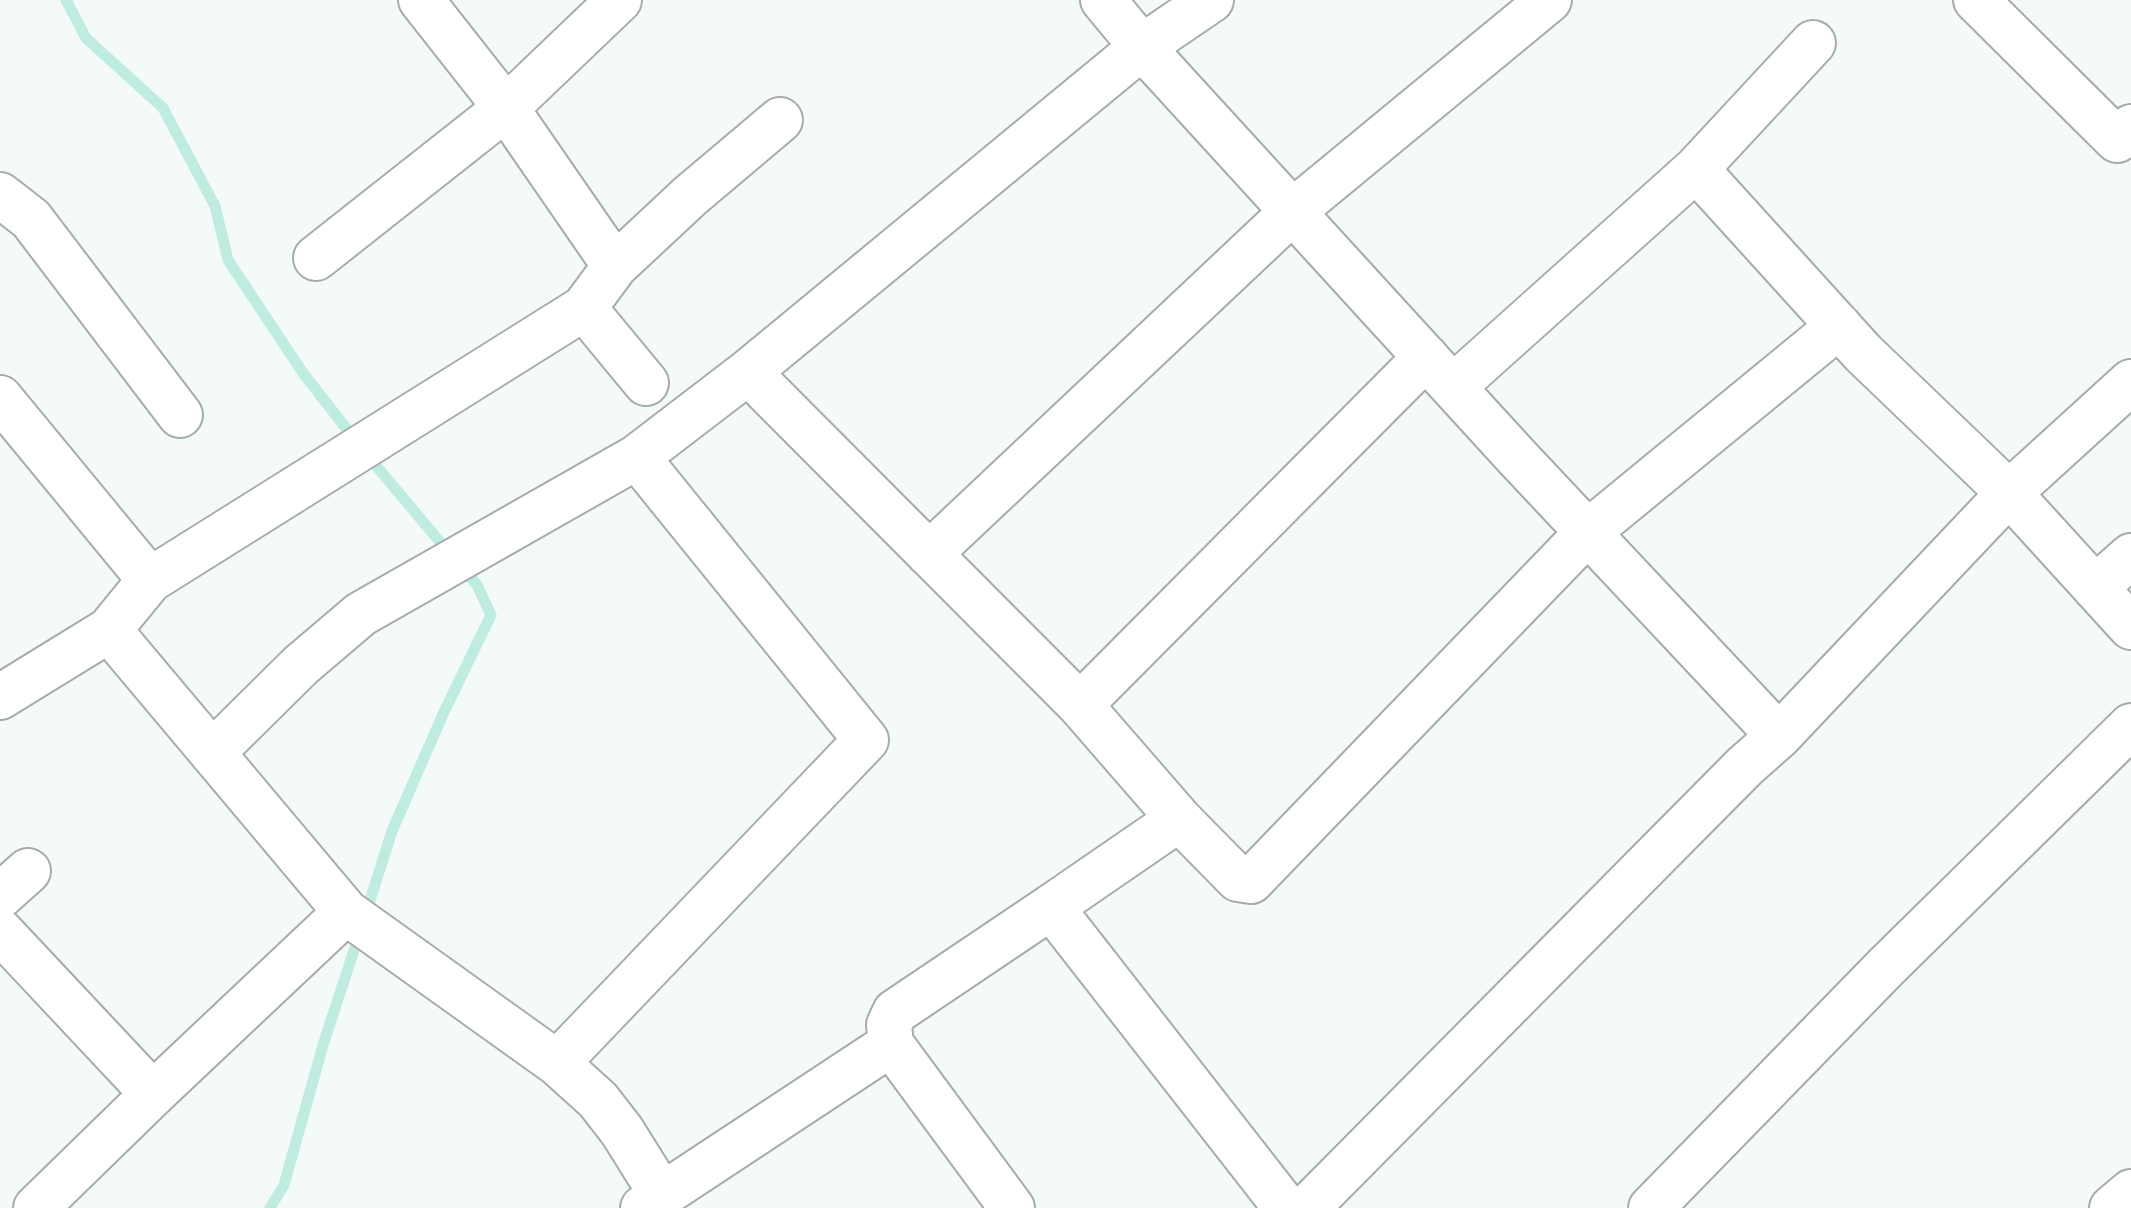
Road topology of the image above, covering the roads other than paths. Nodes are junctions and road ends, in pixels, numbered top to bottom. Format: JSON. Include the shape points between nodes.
{"nodes":[{"id":1,"x":421,"y":0,"type":"edge"},
{"id":2,"x":619,"y":0,"type":"edge"},
{"id":3,"x":1103,"y":0,"type":"edge"},
{"id":4,"x":1211,"y":0,"type":"edge"},
{"id":5,"x":1549,"y":0,"type":"edge"},
{"id":6,"x":1976,"y":0,"type":"edge"},
{"id":7,"x":1813,"y":43,"type":"dead end"},
{"id":8,"x":1142,"y":47,"type":"junction"},
{"id":9,"x":506,"y":108,"type":"junction"},
{"id":10,"x":780,"y":120,"type":"dead end"},
{"id":11,"x":2131,"y":127,"type":"edge"},
{"id":12,"x":1696,"y":169,"type":"junction"},
{"id":13,"x":0,"y":195,"type":"edge"},
{"id":14,"x":1292,"y":212,"type":"junction"},
{"id":15,"x":316,"y":258,"type":"dead end"},
{"id":16,"x":615,"y":266,"type":"junction"},
{"id":17,"x":584,"y":308,"type":"junction"},
{"id":18,"x":1839,"y":326,"type":"junction"},
{"id":19,"x":748,"y":372,"type":"junction"},
{"id":20,"x":1439,"y":372,"type":"junction"},
{"id":21,"x":2131,"y":382,"type":"edge"},
{"id":22,"x":646,"y":383,"type":"dead end"},
{"id":23,"x":0,"y":398,"type":"edge"},
{"id":24,"x":180,"y":415,"type":"dead end"},
{"id":25,"x":637,"y":457,"type":"junction"},
{"id":26,"x":2009,"y":493,"type":"junction"},
{"id":27,"x":1588,"y":532,"type":"junction"},
{"id":28,"x":929,"y":554,"type":"junction"},
{"id":29,"x":2131,"y":556,"type":"edge"},
{"id":30,"x":150,"y":580,"type":"junction"},
{"id":31,"x":2095,"y":588,"type":"junction"},
{"id":32,"x":2131,"y":627,"type":"edge"},
{"id":33,"x":109,"y":630,"type":"junction"},
{"id":34,"x":0,"y":697,"type":"edge"},
{"id":35,"x":1080,"y":705,"type":"junction"},
{"id":36,"x":2131,"y":726,"type":"edge"},
{"id":37,"x":1779,"y":736,"type":"junction"},
{"id":38,"x":212,"y":753,"type":"junction"},
{"id":39,"x":1179,"y":819,"type":"junction"},
{"id":40,"x":1051,"y":907,"type":"junction"},
{"id":41,"x":346,"y":912,"type":"junction"},
{"id":42,"x":0,"y":931,"type":"edge"},
{"id":43,"x":891,"y":1044,"type":"junction"},
{"id":44,"x":557,"y":1063,"type":"junction"},
{"id":45,"x":153,"y":1094,"type":"junction"},
{"id":46,"x":2131,"y":1192,"type":"edge"},
{"id":47,"x":652,"y":1202,"type":"edge"},
{"id":48,"x":36,"y":1208,"type":"edge"},
{"id":49,"x":1012,"y":1208,"type":"edge"},
{"id":50,"x":1286,"y":1208,"type":"edge"},
{"id":51,"x":1307,"y":1208,"type":"edge"},
{"id":52,"x":1651,"y":1208,"type":"edge"},
{"id":53,"x":2112,"y":1208,"type":"edge"}],
"edges":[{"from":1,"to":9,"type":"street"},
{"from":2,"to":9,"type":"street"},
{"from":3,"to":8,"type":"street"},
{"from":4,"to":8,"type":"street"},
{"from":5,"to":14,"type":"street"},
{"from":6,"to":11,"type":"street","via":[[2117,140]]},
{"from":7,"to":12,"type":"street"},
{"from":8,"to":14,"type":"street"},
{"from":8,"to":19,"type":"street"},
{"from":9,"to":15,"type":"street"},
{"from":9,"to":16,"type":"street"},
{"from":10,"to":16,"type":"street"},
{"from":12,"to":18,"type":"street"},
{"from":12,"to":20,"type":"street"},
{"from":13,"to":24,"type":"street","via":[[31,219]]},
{"from":14,"to":20,"type":"street"},
{"from":14,"to":28,"type":"street"},
{"from":16,"to":17,"type":"street"},
{"from":17,"to":22,"type":"street"},
{"from":17,"to":30,"type":"street"},
{"from":18,"to":26,"type":"street"},
{"from":18,"to":27,"type":"street"},
{"from":19,"to":25,"type":"street"},
{"from":19,"to":28,"type":"street"},
{"from":20,"to":27,"type":"street"},
{"from":20,"to":35,"type":"street"},
{"from":21,"to":26,"type":"street"},
{"from":23,"to":30,"type":"street"},
{"from":25,"to":38,"type":"street","via":[[361,614]]},
{"from":25,"to":44,"type":"street","via":[[866,740]]},
{"from":26,"to":31,"type":"street"},
{"from":26,"to":37,"type":"street"},
{"from":27,"to":37,"type":"street"},
{"from":27,"to":39,"type":"street","via":[[1251,881],[1238,879]]},
{"from":28,"to":35,"type":"street"},
{"from":29,"to":31,"type":"street"},
{"from":30,"to":33,"type":"street"},
{"from":31,"to":32,"type":"street"},
{"from":33,"to":34,"type":"street"},
{"from":33,"to":38,"type":"street"},
{"from":35,"to":39,"type":"street"},
{"from":36,"to":52,"type":"street"},
{"from":37,"to":51,"type":"street"},
{"from":38,"to":41,"type":"street"},
{"from":39,"to":40,"type":"street"},
{"from":40,"to":43,"type":"street","via":[[895,1012],[889,1025]]},
{"from":40,"to":50,"type":"street"},
{"from":41,"to":44,"type":"street"},
{"from":41,"to":45,"type":"street"},
{"from":42,"to":45,"type":"street"},
{"from":43,"to":47,"type":"street"},
{"from":43,"to":49,"type":"street"},
{"from":44,"to":47,"type":"street","via":[[598,1100],[622,1131]]},
{"from":45,"to":48,"type":"street"},
{"from":46,"to":53,"type":"street"}]}
